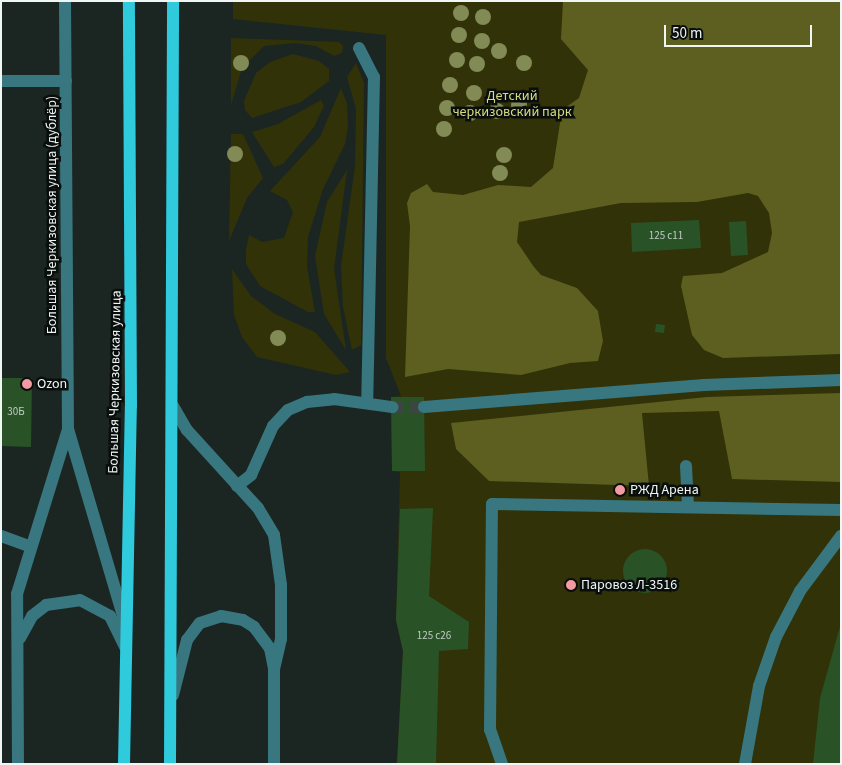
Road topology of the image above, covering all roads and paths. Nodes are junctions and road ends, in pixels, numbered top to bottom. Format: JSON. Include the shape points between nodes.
{"nodes":[{"id":1,"x":65,"y":1,"type":"edge"},
{"id":2,"x":130,"y":1,"type":"edge"},
{"id":3,"x":173,"y":1,"type":"edge"},
{"id":4,"x":359,"y":48,"type":"dead end"},
{"id":5,"x":1,"y":81,"type":"edge"},
{"id":6,"x":66,"y":81,"type":"junction"},
{"id":7,"x":841,"y":380,"type":"edge"},
{"id":8,"x":368,"y":401,"type":"junction"},
{"id":9,"x":173,"y":406,"type":"junction"},
{"id":10,"x":392,"y":407,"type":"tunnel mouth"},
{"id":11,"x":424,"y":407,"type":"tunnel mouth"},
{"id":12,"x":68,"y":429,"type":"junction"},
{"id":13,"x":686,"y":466,"type":"dead end"},
{"id":14,"x":237,"y":486,"type":"junction"},
{"id":15,"x":688,"y":507,"type":"junction"},
{"id":16,"x":841,"y":510,"type":"edge"},
{"id":17,"x":1,"y":536,"type":"edge"},
{"id":18,"x":841,"y":536,"type":"edge"},
{"id":19,"x":31,"y":547,"type":"junction"},
{"id":20,"x":124,"y":623,"type":"junction"},
{"id":21,"x":17,"y":648,"type":"junction"},
{"id":22,"x":125,"y":648,"type":"junction"},
{"id":23,"x":274,"y":669,"type":"junction"},
{"id":24,"x":171,"y":708,"type":"junction"},
{"id":25,"x":18,"y":764,"type":"edge"},
{"id":26,"x":124,"y":764,"type":"edge"},
{"id":27,"x":170,"y":764,"type":"edge"},
{"id":28,"x":274,"y":764,"type":"edge"},
{"id":29,"x":502,"y":764,"type":"edge"},
{"id":30,"x":745,"y":764,"type":"edge"}],
"edges":[{"from":1,"to":6,"type":"street","name":"Большая Черкизовская улица (дублёр)"},
{"from":2,"to":20,"type":"main road","name":"Большая Черкизовская улица","via":[[131,406]]},
{"from":3,"to":9,"type":"main road"},
{"from":4,"to":8,"type":"street","via":[[374,77]]},
{"from":5,"to":6,"type":"street"},
{"from":6,"to":12,"type":"street","name":"Большая Черкизовская улица (дублёр)"},
{"from":7,"to":11,"type":"street","via":[[704,385]]},
{"from":8,"to":10,"type":"street"},
{"from":8,"to":14,"type":"street","via":[[307,402],[288,410],[274,426],[251,475]]},
{"from":9,"to":14,"type":"street","via":[[187,430]]},
{"from":9,"to":24,"type":"main road"},
{"from":12,"to":19,"type":"street"},
{"from":12,"to":20,"type":"street"},
{"from":13,"to":15,"type":"street"},
{"from":14,"to":23,"type":"street","via":[[267,521],[279,556],[281,639]]},
{"from":15,"to":16,"type":"street"},
{"from":15,"to":29,"type":"street","via":[[492,504],[490,730]]},
{"from":17,"to":19,"type":"street"},
{"from":18,"to":30,"type":"street","via":[[800,591],[776,637],[759,686]]},
{"from":19,"to":21,"type":"street","via":[[17,594]]},
{"from":20,"to":22,"type":"main road","name":"Большая Черкизовская улица"},
{"from":21,"to":22,"type":"street","via":[[32,616],[46,605],[80,600],[110,616]]},
{"from":21,"to":25,"type":"street"},
{"from":22,"to":26,"type":"main road","name":"Большая Черкизовская улица"},
{"from":23,"to":24,"type":"street","via":[[270,648],[254,627],[232,616],[206,619],[187,640]]},
{"from":23,"to":28,"type":"street"},
{"from":24,"to":27,"type":"main road"}]}
